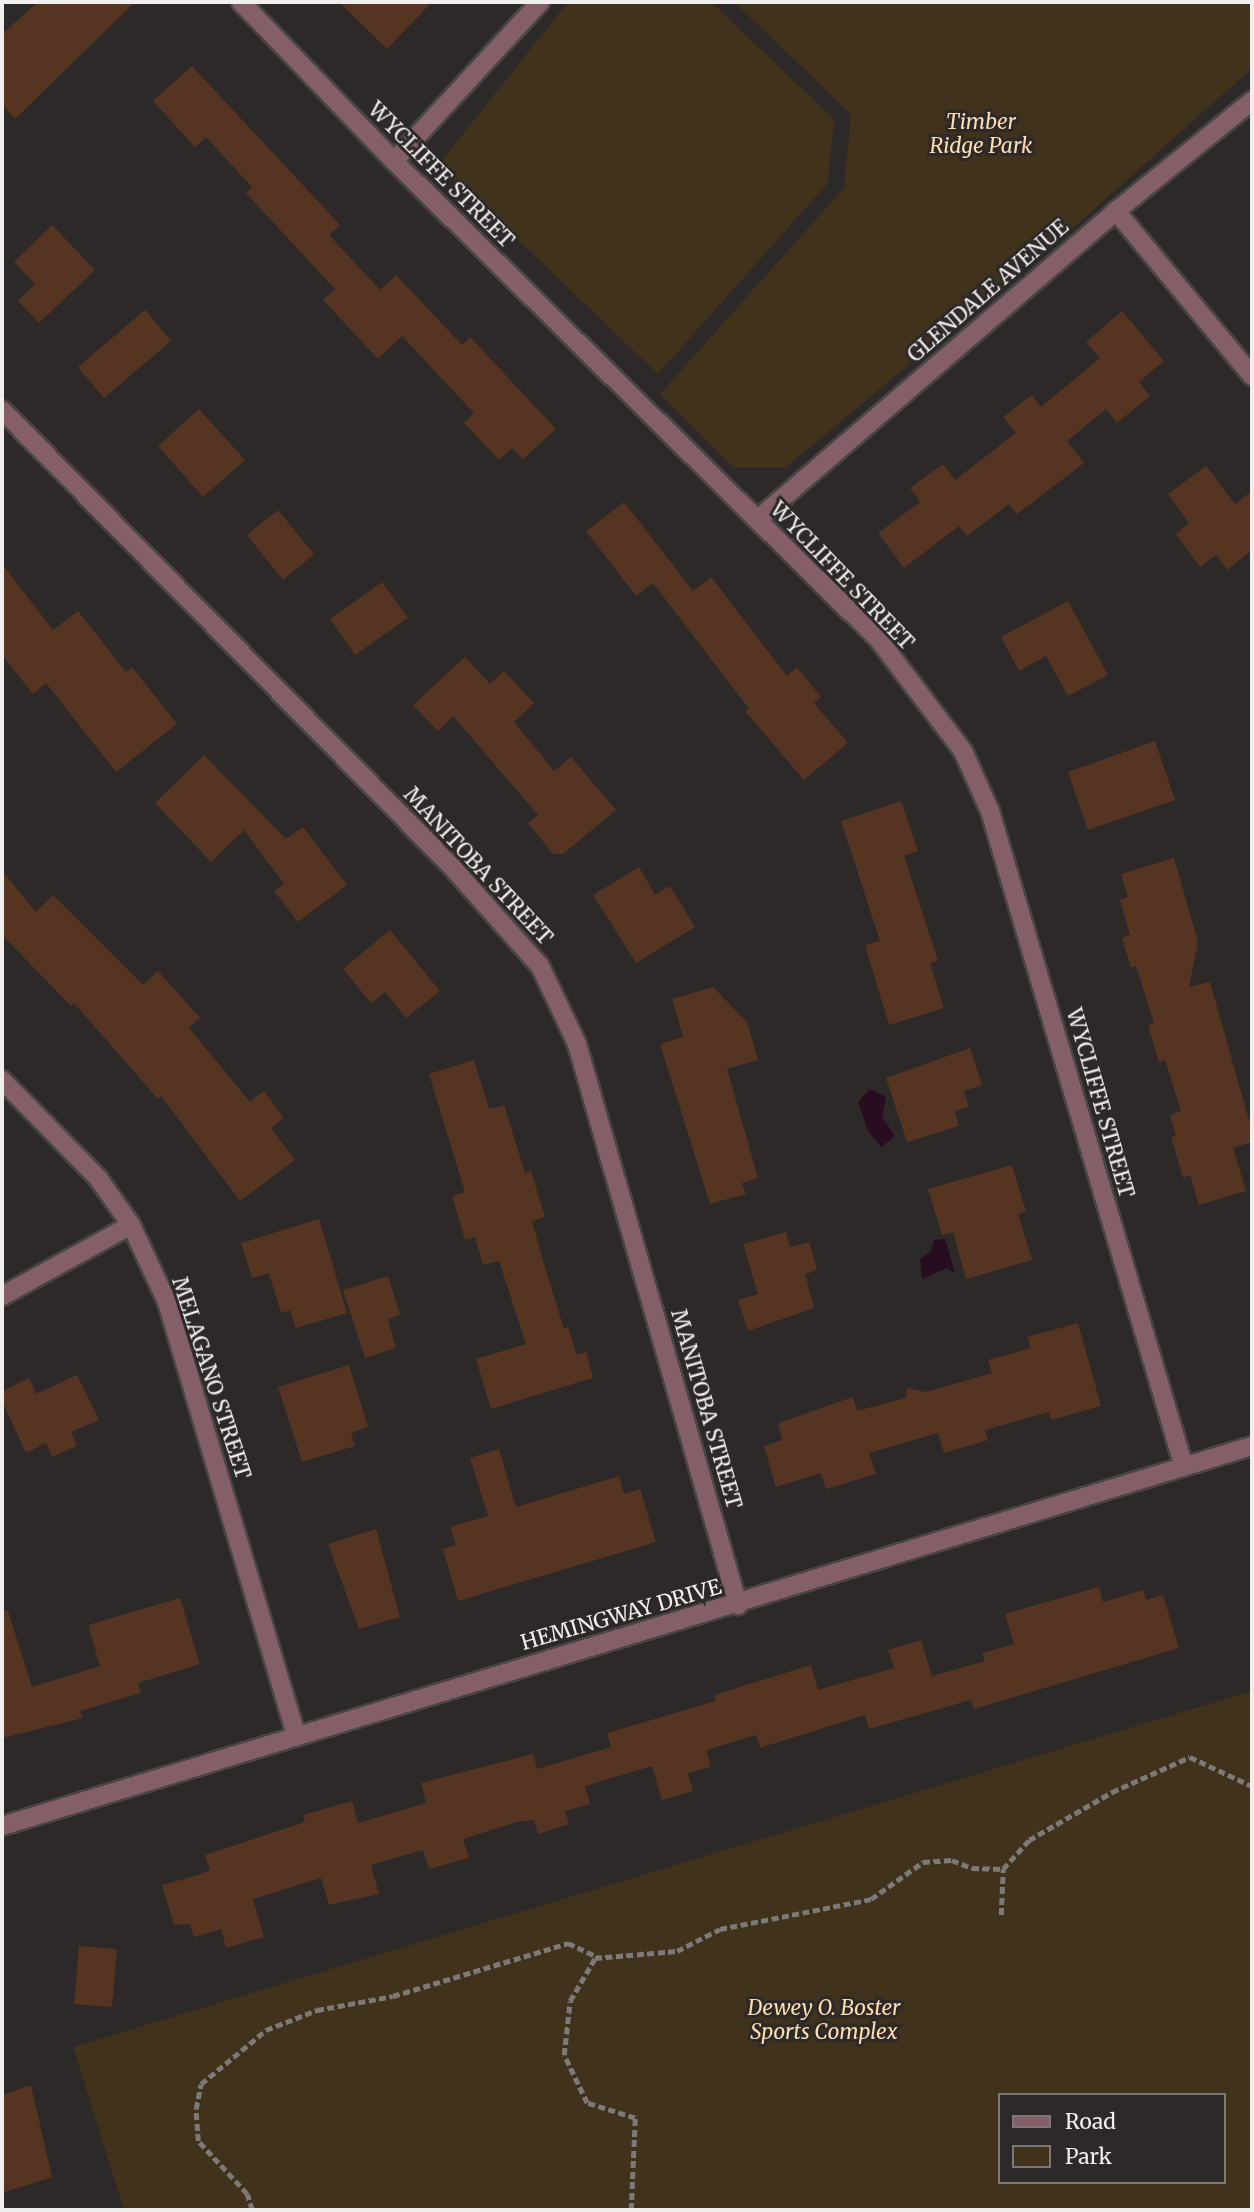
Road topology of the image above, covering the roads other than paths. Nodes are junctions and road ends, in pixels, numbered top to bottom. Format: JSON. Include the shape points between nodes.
{"nodes":[{"id":1,"x":241,"y":2,"type":"edge"},
{"id":2,"x":540,"y":2,"type":"edge"},
{"id":3,"x":1252,"y":101,"type":"edge"},
{"id":4,"x":394,"y":161,"type":"junction"},
{"id":5,"x":1116,"y":211,"type":"junction"},
{"id":6,"x":1252,"y":376,"type":"edge"},
{"id":7,"x":2,"y":410,"type":"edge"},
{"id":8,"x":757,"y":520,"type":"junction"},
{"id":9,"x":2,"y":1080,"type":"edge"},
{"id":10,"x":131,"y":1225,"type":"junction"},
{"id":11,"x":2,"y":1296,"type":"edge"},
{"id":12,"x":1252,"y":1446,"type":"edge"},
{"id":13,"x":1183,"y":1464,"type":"junction"},
{"id":14,"x":738,"y":1605,"type":"junction"},
{"id":15,"x":296,"y":1734,"type":"junction"},
{"id":16,"x":2,"y":1826,"type":"edge"}],
"edges":[{"from":1,"to":4,"type":"street","name":"WYCLIFFE STREET"},
{"from":2,"to":4,"type":"street"},
{"from":3,"to":5,"type":"street","name":"GLENDALE AVENUE"},
{"from":4,"to":8,"type":"street","name":"WYCLIFFE STREET"},
{"from":5,"to":6,"type":"street"},
{"from":5,"to":8,"type":"street","name":"GLENDALE AVENUE"},
{"from":7,"to":14,"type":"street","name":"MANITOBA STREET","via":[[442,857],[540,966],[577,1044]]},
{"from":8,"to":13,"type":"street","name":"WYCLIFFE STREET","via":[[879,640],[962,751],[990,811]]},
{"from":9,"to":10,"type":"street","name":"MELAGANO STREET","via":[[98,1178]]},
{"from":10,"to":11,"type":"street"},
{"from":10,"to":15,"type":"street","name":"MELAGANO STREET","via":[[167,1302]]},
{"from":12,"to":13,"type":"street","name":"HEMINGWAY DRIVE"},
{"from":13,"to":14,"type":"street","name":"HEMINGWAY DRIVE"},
{"from":14,"to":15,"type":"street","name":"HEMINGWAY DRIVE"},
{"from":15,"to":16,"type":"street","name":"HEMINGWAY DRIVE"}]}
